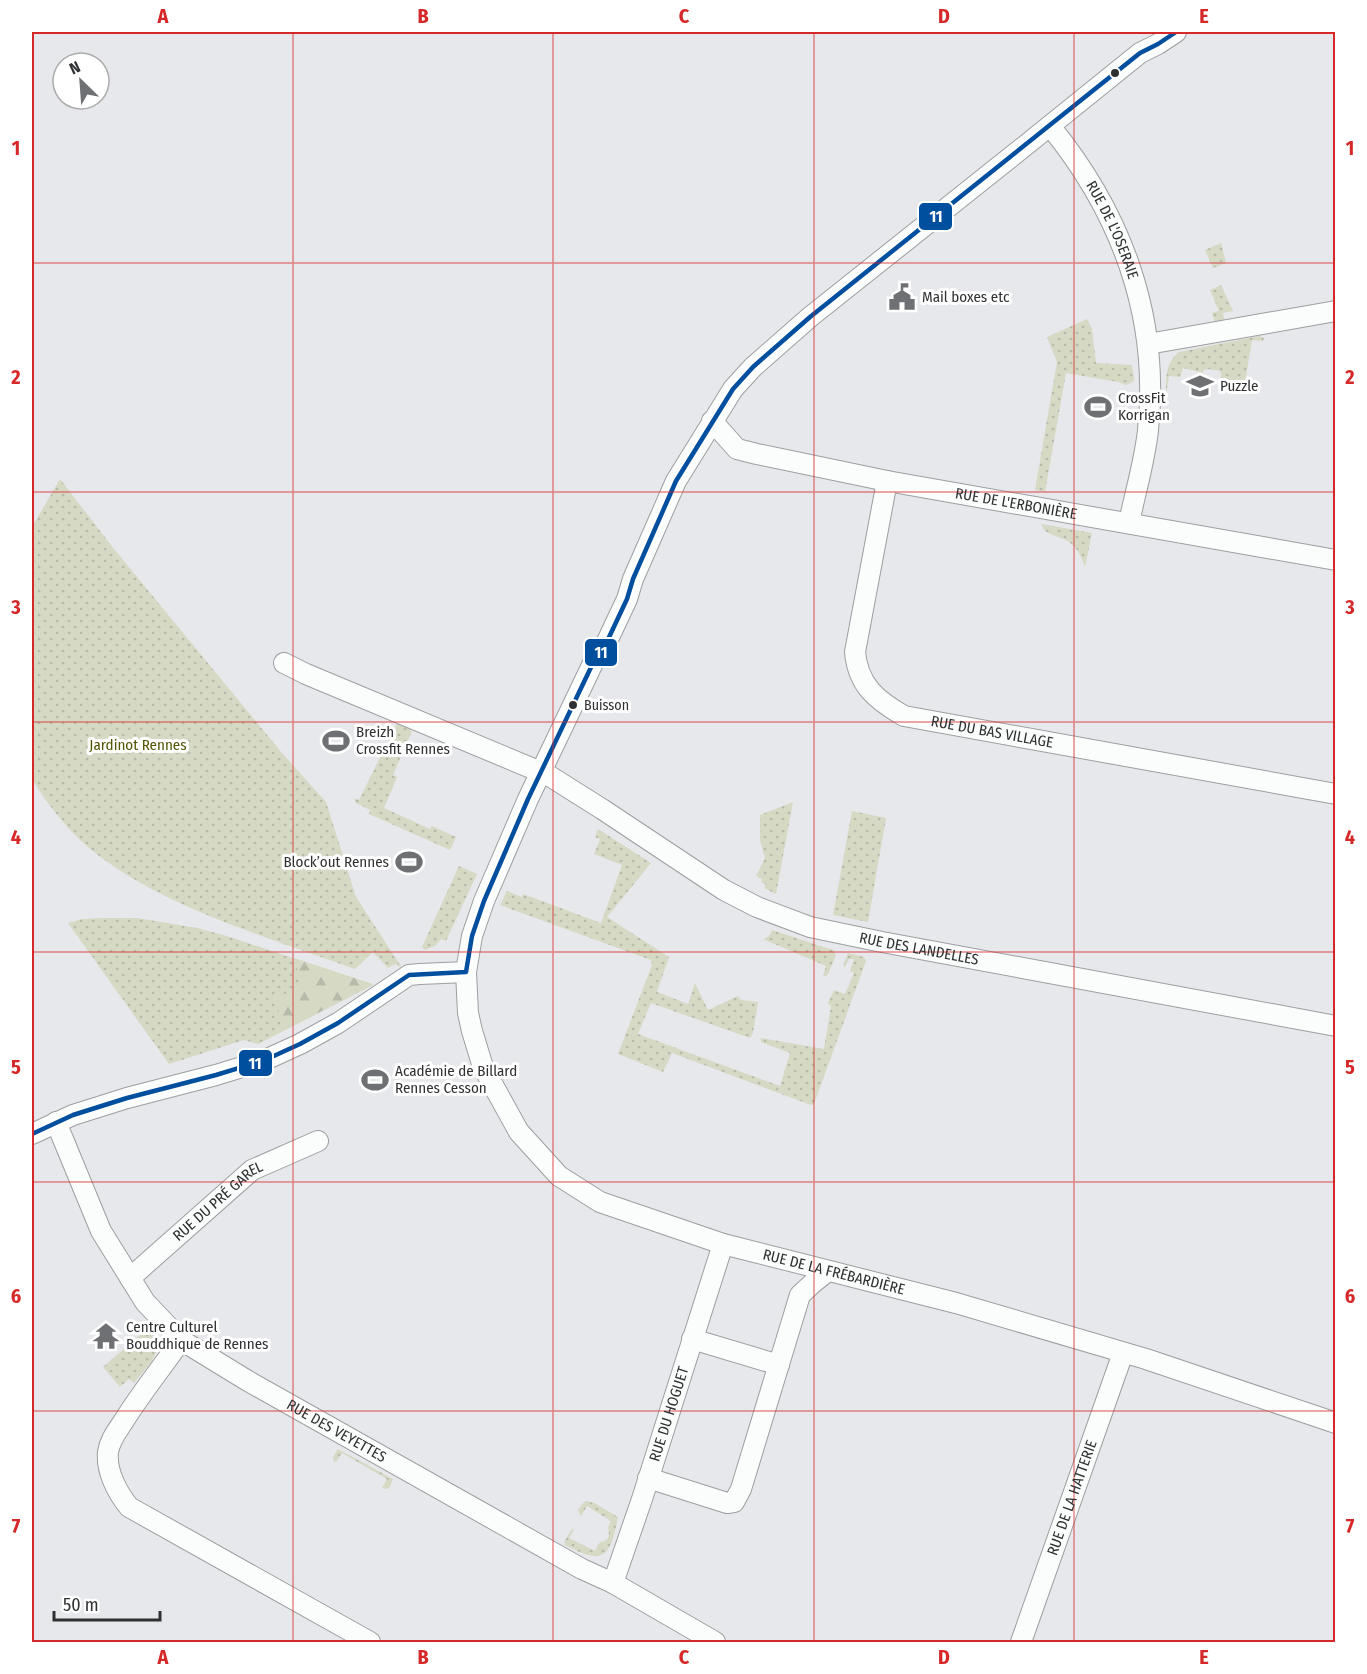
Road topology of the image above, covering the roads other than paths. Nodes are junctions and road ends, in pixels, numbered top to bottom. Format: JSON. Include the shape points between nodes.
{"nodes":[{"id":1,"x":1176,"y":32,"type":"edge"},
{"id":2,"x":1050,"y":126,"type":"junction"},
{"id":3,"x":1335,"y":311,"type":"edge"},
{"id":4,"x":1148,"y":344,"type":"junction"},
{"id":5,"x":712,"y":421,"type":"junction"},
{"id":6,"x":887,"y":481,"type":"junction"},
{"id":7,"x":1129,"y":523,"type":"junction"},
{"id":8,"x":1335,"y":560,"type":"edge"},
{"id":9,"x":288,"y":656,"type":"dead end"},
{"id":10,"x":541,"y":772,"type":"junction"},
{"id":11,"x":1335,"y":794,"type":"edge"},
{"id":12,"x":466,"y":972,"type":"junction"},
{"id":13,"x":1335,"y":1026,"type":"edge"},
{"id":14,"x":56,"y":1122,"type":"junction"},
{"id":15,"x":32,"y":1134,"type":"edge"},
{"id":16,"x":318,"y":1141,"type":"dead end"},
{"id":17,"x":723,"y":1244,"type":"junction"},
{"id":18,"x":828,"y":1271,"type":"junction"},
{"id":19,"x":130,"y":1278,"type":"junction"},
{"id":20,"x":692,"y":1339,"type":"junction"},
{"id":21,"x":181,"y":1340,"type":"junction"},
{"id":22,"x":1123,"y":1353,"type":"junction"},
{"id":23,"x":779,"y":1365,"type":"junction"},
{"id":24,"x":1335,"y":1423,"type":"edge"},
{"id":25,"x":648,"y":1478,"type":"junction"},
{"id":26,"x":613,"y":1583,"type":"junction"},
{"id":27,"x":370,"y":1642,"type":"edge"},
{"id":28,"x":715,"y":1642,"type":"edge"},
{"id":29,"x":1021,"y":1642,"type":"edge"}],
"edges":[{"from":1,"to":2,"type":"street","name":"RUE DE LA FRÉBARDIÈRE","via":[[1140,52]]},
{"from":2,"to":4,"type":"street","name":"RUE DE L'OSERAIE","via":[[1094,189],[1115,229],[1132,271]]},
{"from":2,"to":5,"type":"street","name":"RUE DE LA FRÉBARDIÈRE","via":[[775,346],[734,389]]},
{"from":3,"to":4,"type":"street"},
{"from":4,"to":7,"type":"street","name":"RUE DE L'OSERAIE","via":[[1148,432]]},
{"from":5,"to":6,"type":"street","name":"RUE DE L'ERBONIÈRE","via":[[737,449]]},
{"from":5,"to":10,"type":"street","name":"RUE DE LA FRÉBARDIÈRE","via":[[676,482],[627,599]]},
{"from":6,"to":7,"type":"street","name":"RUE DE L'ERBONIÈRE"},
{"from":6,"to":11,"type":"street","name":"RUE DU BAS VILLAGE","via":[[855,652],[862,678],[887,706],[904,716]]},
{"from":7,"to":8,"type":"street","name":"RUE DE L'ERBONIÈRE"},
{"from":9,"to":10,"type":"street","name":"RUE DES LANDELLES","via":[[306,674]]},
{"from":10,"to":12,"type":"street","name":"RUE DE LA FRÉBARDIÈRE","via":[[484,901],[472,936]]},
{"from":10,"to":13,"type":"street","name":"RUE DES LANDELLES","via":[[726,891],[810,927]]},
{"from":12,"to":14,"type":"street","via":[[409,975],[338,1023],[265,1060]]},
{"from":12,"to":17,"type":"street","name":"RUE DE LA FRÉBARDIÈRE","via":[[468,1013],[483,1066],[519,1132],[559,1176],[600,1202]]},
{"from":14,"to":15,"type":"street"},
{"from":14,"to":19,"type":"street","name":"RUE DES VEYETTES","via":[[101,1232]]},
{"from":16,"to":19,"type":"street","name":"RUE DU PRÉ GAREL","via":[[252,1170]]},
{"from":17,"to":18,"type":"street","name":"RUE DE LA FRÉBARDIÈRE"},
{"from":17,"to":20,"type":"street","name":"RUE DU HOGUET"},
{"from":18,"to":22,"type":"street","name":"RUE DE LA FRÉBARDIÈRE","via":[[956,1303]]},
{"from":18,"to":23,"type":"street","via":[[800,1296]]},
{"from":19,"to":21,"type":"street","name":"RUE DES VEYETTES","via":[[145,1302]]},
{"from":20,"to":23,"type":"street"},
{"from":20,"to":25,"type":"street","name":"RUE DU HOGUET"},
{"from":21,"to":26,"type":"street","name":"RUE DES VEYETTES","via":[[338,1432]]},
{"from":21,"to":27,"type":"street","via":[[112,1438],[108,1460],[120,1496],[129,1507]]},
{"from":22,"to":24,"type":"street","name":"RUE DE LA FRÉBARDIÈRE"},
{"from":22,"to":29,"type":"street","name":"RUE DE LA HATTERIE"},
{"from":23,"to":25,"type":"street","via":[[734,1502]]},
{"from":25,"to":26,"type":"street","name":"RUE DU HOGUET"},
{"from":26,"to":28,"type":"street","name":"RUE DES VEYETTES"}]}
